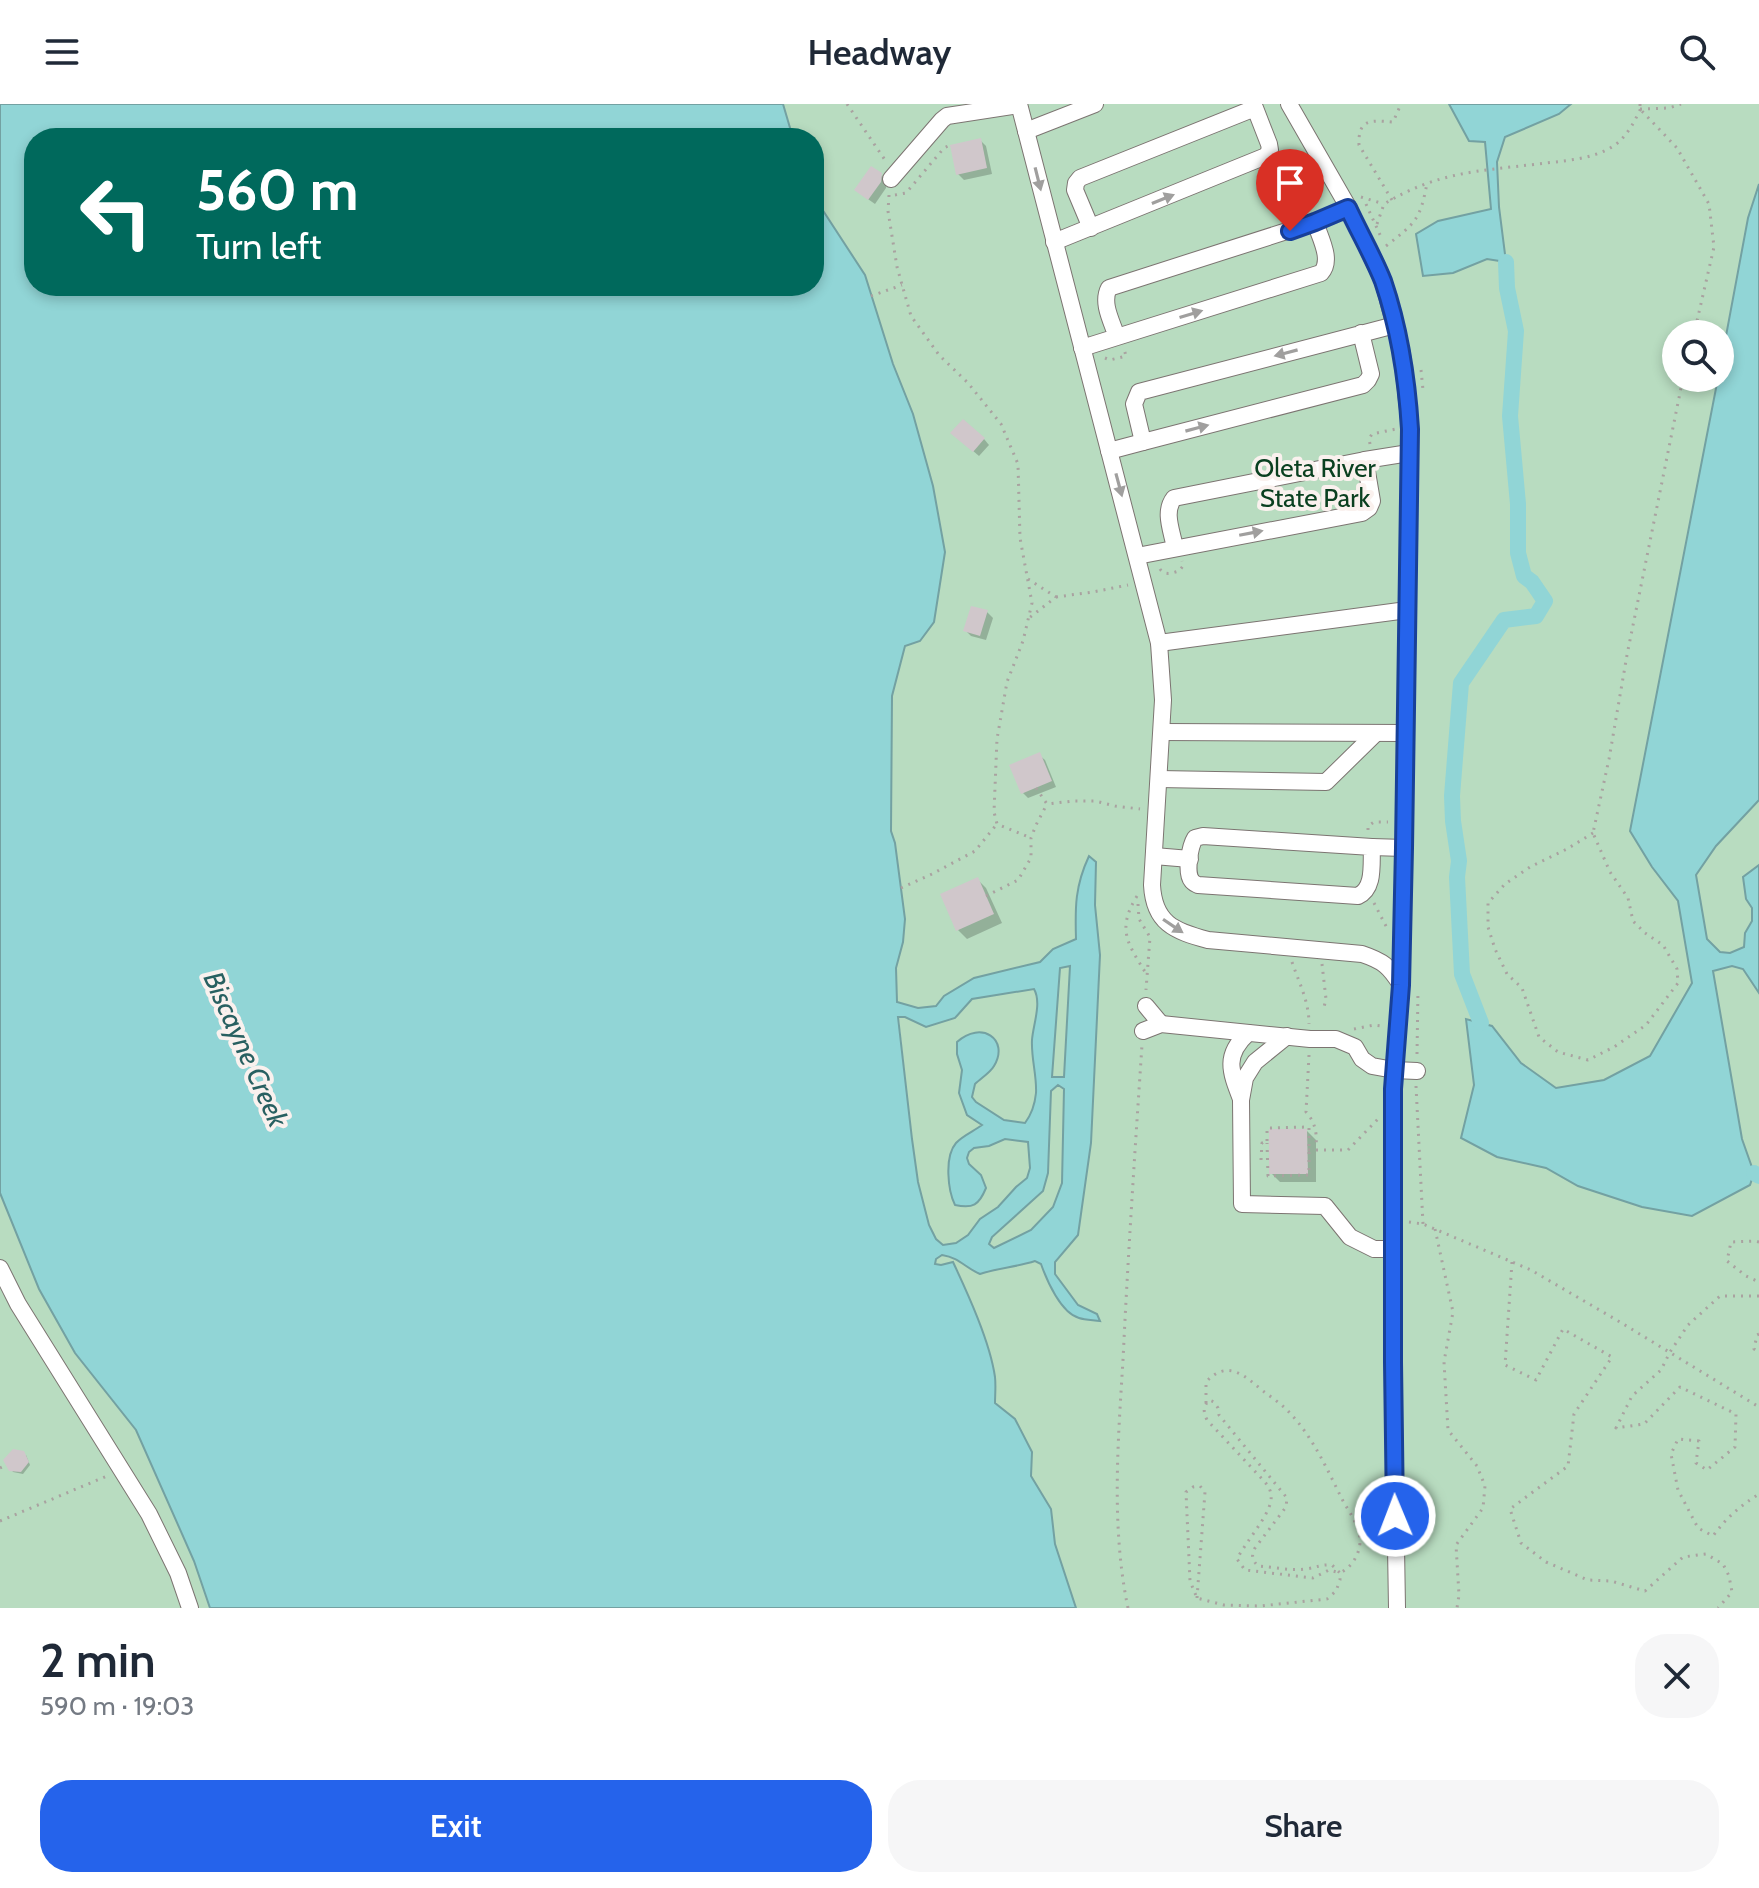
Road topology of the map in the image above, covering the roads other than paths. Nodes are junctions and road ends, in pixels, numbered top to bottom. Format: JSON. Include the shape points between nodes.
{"nodes":[{"id":1,"x":1019,"y":104,"type":"edge"},
{"id":2,"x":1095,"y":104,"type":"edge"},
{"id":3,"x":1289,"y":104,"type":"edge"},
{"id":4,"x":1259,"y":106,"type":"edge"},
{"id":5,"x":1059,"y":111,"type":"edge"},
{"id":6,"x":1026,"y":131,"type":"junction"},
{"id":7,"x":891,"y":179,"type":"road end"},
{"id":8,"x":1347,"y":206,"type":"junction"},
{"id":9,"x":1315,"y":222,"type":"junction"},
{"id":10,"x":1091,"y":228,"type":"junction"},
{"id":11,"x":1054,"y":242,"type":"junction"},
{"id":12,"x":1395,"y":325,"type":"junction"},
{"id":13,"x":1361,"y":333,"type":"junction"},
{"id":14,"x":1117,"y":337,"type":"junction"},
{"id":15,"x":1082,"y":348,"type":"junction"},
{"id":16,"x":1143,"y":442,"type":"junction"},
{"id":17,"x":1109,"y":451,"type":"junction"},
{"id":18,"x":1409,"y":453,"type":"junction"},
{"id":19,"x":1369,"y":459,"type":"junction"},
{"id":20,"x":1175,"y":548,"type":"junction"},
{"id":21,"x":1137,"y":556,"type":"junction"},
{"id":22,"x":1407,"y":610,"type":"junction"},
{"id":23,"x":1159,"y":643,"type":"junction"},
{"id":24,"x":1162,"y":732,"type":"junction"},
{"id":25,"x":1406,"y":733,"type":"junction"},
{"id":26,"x":1375,"y":734,"type":"junction"},
{"id":27,"x":1159,"y":779,"type":"junction"},
{"id":28,"x":1372,"y":847,"type":"junction"},
{"id":29,"x":1404,"y":848,"type":"junction"},
{"id":30,"x":1154,"y":856,"type":"junction"},
{"id":31,"x":1190,"y":859,"type":"junction"},
{"id":32,"x":1402,"y":935,"type":"junction"},
{"id":33,"x":1362,"y":955,"type":"junction"},
{"id":34,"x":1401,"y":985,"type":"junction"},
{"id":35,"x":1146,"y":1006,"type":"road end"},
{"id":36,"x":1161,"y":1024,"type":"junction"},
{"id":37,"x":1143,"y":1031,"type":"road end"},
{"id":38,"x":1248,"y":1033,"type":"junction"},
{"id":39,"x":1287,"y":1036,"type":"junction"},
{"id":40,"x":1394,"y":1070,"type":"junction"},
{"id":41,"x":1417,"y":1071,"type":"dead end"},
{"id":42,"x":1241,"y":1100,"type":"junction"},
{"id":43,"x":1393,"y":1249,"type":"junction"},
{"id":44,"x":0,"y":1268,"type":"edge"},
{"id":45,"x":190,"y":1608,"type":"edge"},
{"id":46,"x":1397,"y":1608,"type":"edge"}],
"edges":[{"from":1,"to":6,"type":"street"},
{"from":1,"to":7,"type":"street","via":[[947,116]]},
{"from":2,"to":5,"type":"street"},
{"from":3,"to":8,"type":"street"},
{"from":10,"to":4,"type":"street","one_way":true,"via":[[1266,156],[1270,150]]},
{"from":4,"to":10,"type":"street","via":[[1080,178],[1075,190]]},
{"from":5,"to":6,"type":"street"},
{"from":6,"to":11,"type":"street","one_way":true},
{"from":8,"to":9,"type":"street"},
{"from":8,"to":12,"type":"street","via":[[1383,281]]},
{"from":9,"to":14,"type":"street","via":[[1109,288],[1105,300]]},
{"from":14,"to":9,"type":"street","one_way":true,"via":[[1321,273],[1327,261]]},
{"from":10,"to":11,"type":"street"},
{"from":11,"to":15,"type":"street"},
{"from":12,"to":13,"type":"street"},
{"from":12,"to":18,"type":"street","via":[[1408,402]]},
{"from":13,"to":16,"type":"street","one_way":true,"via":[[1139,392],[1134,404]]},
{"from":16,"to":13,"type":"street","one_way":true,"via":[[1363,385],[1371,374]]},
{"from":14,"to":15,"type":"street"},
{"from":15,"to":17,"type":"street"},
{"from":16,"to":17,"type":"street"},
{"from":17,"to":21,"type":"street","one_way":true},
{"from":18,"to":19,"type":"street"},
{"from":18,"to":22,"type":"street"},
{"from":20,"to":19,"type":"street","one_way":true,"via":[[1362,513],[1372,501]]},
{"from":19,"to":20,"type":"street","via":[[1174,498],[1168,511]]},
{"from":20,"to":21,"type":"street"},
{"from":21,"to":23,"type":"street"},
{"from":22,"to":23,"type":"street"},
{"from":22,"to":25,"type":"street"},
{"from":23,"to":24,"type":"street"},
{"from":24,"to":26,"type":"street"},
{"from":24,"to":27,"type":"street"},
{"from":25,"to":26,"type":"street"},
{"from":25,"to":29,"type":"street"},
{"from":26,"to":27,"type":"street","via":[[1326,782]]},
{"from":27,"to":30,"type":"street"},
{"from":28,"to":29,"type":"street"},
{"from":28,"to":31,"type":"street","via":[[1203,836],[1191,845]]},
{"from":28,"to":31,"type":"street","via":[[1370,885],[1358,896],[1198,885],[1189,876]]},
{"from":29,"to":32,"type":"street"},
{"from":30,"to":31,"type":"street"},
{"from":30,"to":33,"type":"street","one_way":true,"via":[[1152,898],[1162,919],[1186,935]]},
{"from":32,"to":33,"type":"street","via":[[1386,952]]},
{"from":32,"to":34,"type":"street"},
{"from":33,"to":34,"type":"street","via":[[1380,959]]},
{"from":34,"to":40,"type":"street"},
{"from":35,"to":36,"type":"street"},
{"from":36,"to":37,"type":"street"},
{"from":36,"to":38,"type":"street"},
{"from":38,"to":39,"type":"street"},
{"from":38,"to":42,"type":"street","via":[[1233,1049],[1230,1064]]},
{"from":39,"to":40,"type":"street","via":[[1336,1039],[1355,1047],[1372,1066]]},
{"from":39,"to":42,"type":"street","via":[[1255,1062]]},
{"from":40,"to":41,"type":"street"},
{"from":40,"to":43,"type":"street"},
{"from":42,"to":43,"type":"street","via":[[1242,1204],[1325,1206],[1350,1237],[1374,1249]]},
{"from":43,"to":46,"type":"street"},
{"from":44,"to":45,"type":"street","via":[[149,1514]]}]}
